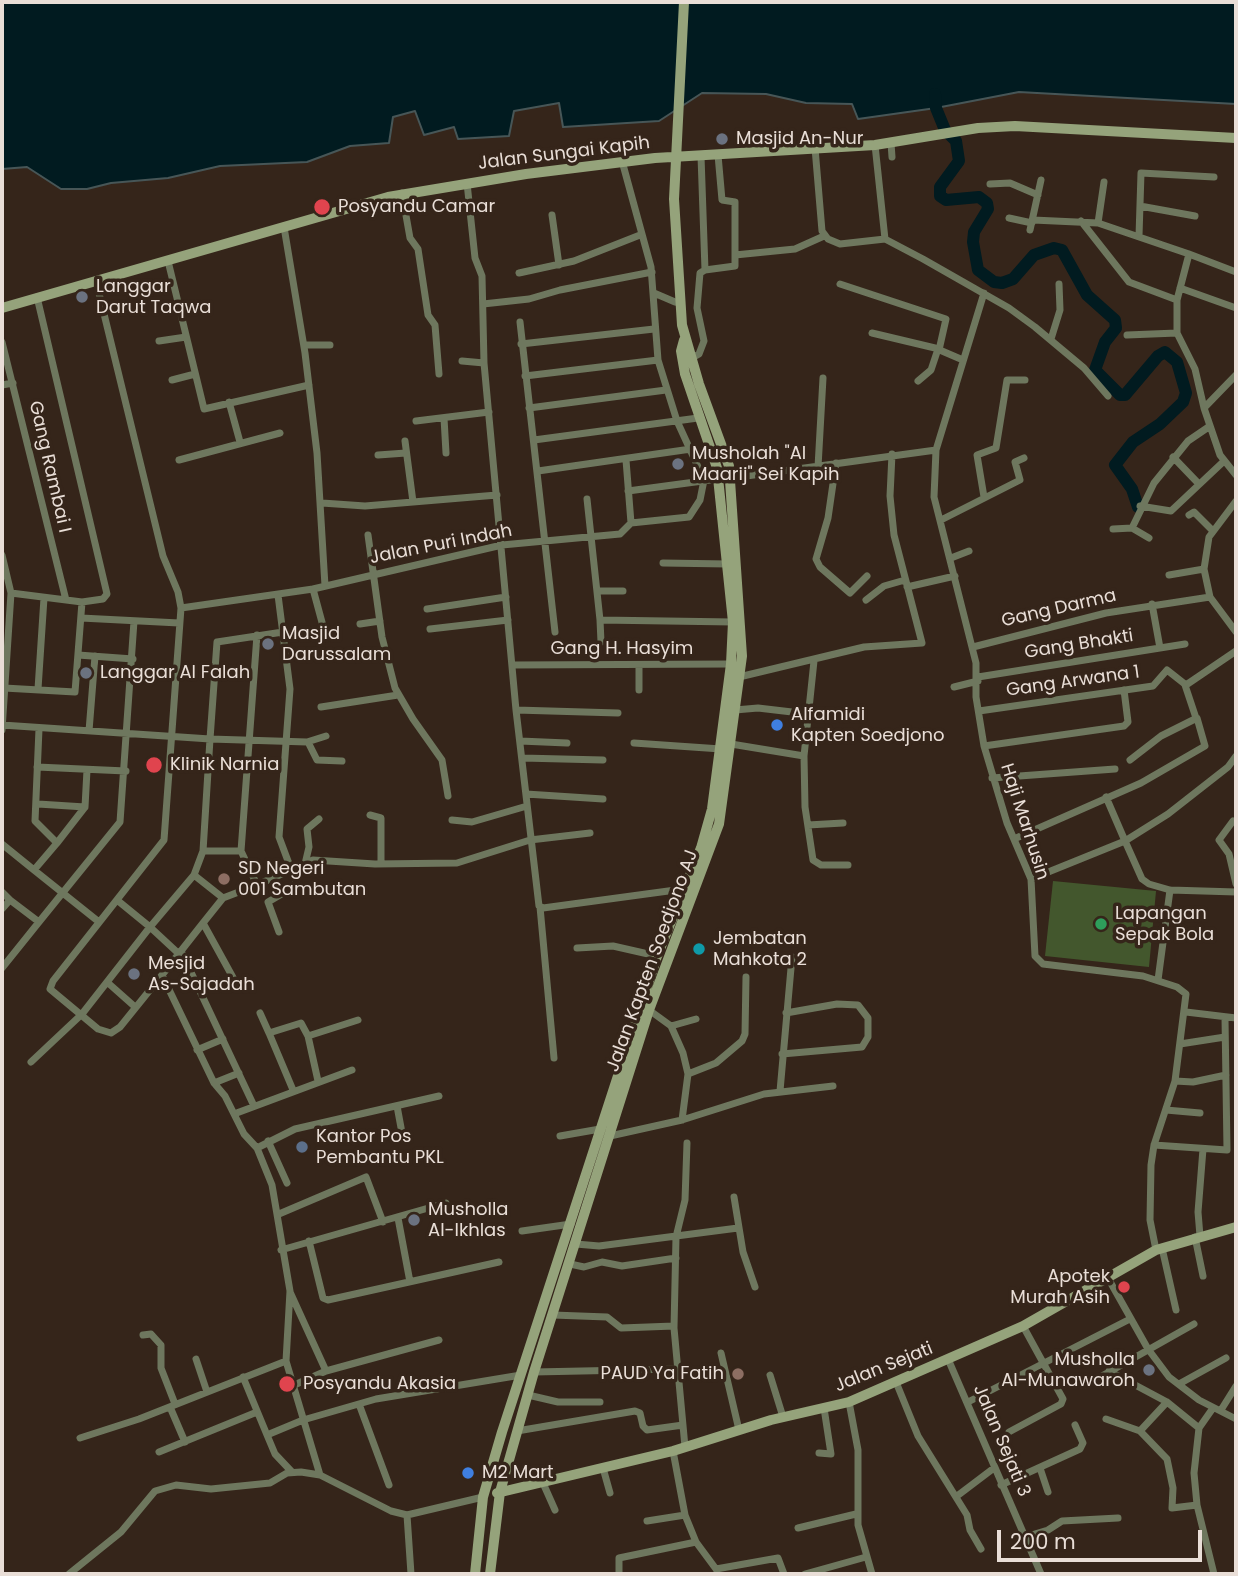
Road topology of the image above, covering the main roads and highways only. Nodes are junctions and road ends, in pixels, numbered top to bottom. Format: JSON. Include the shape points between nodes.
{"nodes":[{"id":1,"x":684,"y":2,"type":"edge"},
{"id":2,"x":1236,"y":138,"type":"edge"},
{"id":3,"x":2,"y":308,"type":"edge"},
{"id":4,"x":686,"y":350,"type":"junction"},
{"id":5,"x":728,"y":723,"type":"junction"},
{"id":6,"x":726,"y":746,"type":"junction"},
{"id":7,"x":609,"y":1117,"type":"junction"},
{"id":8,"x":1236,"y":1227,"type":"edge"},
{"id":9,"x":500,"y":1492,"type":"junction"},
{"id":10,"x":483,"y":1497,"type":"junction"},
{"id":11,"x":475,"y":1574,"type":"edge"},
{"id":12,"x":490,"y":1574,"type":"edge"}],
"edges":[{"from":1,"to":4,"type":"main road","via":[[674,199]]},
{"from":2,"to":3,"type":"main road","name":"Jalan Sungai Kapih","via":[[1015,126],[876,145],[622,161],[402,193]]},
{"from":4,"to":5,"type":"main road","name":"Jalan Kapten Soedjono AJ","via":[[698,418],[717,468],[728,564],[733,622]]},
{"from":4,"to":5,"type":"main road","name":"Jalan Kapten Soedjono AJ","via":[[723,446],[732,489],[743,637],[735,710]]},
{"from":5,"to":6,"type":"main road","name":"Jalan Kapten Soedjono AJ"},
{"from":6,"to":7,"type":"main road","name":"Jalan Kapten Soedjono AJ","via":[[707,827],[657,956]]},
{"from":6,"to":7,"type":"main road","name":"Jalan Kapten Soedjono AJ","via":[[715,838]]},
{"from":7,"to":9,"type":"main road","name":"Jalan Kapten Soedjono AJ","via":[[610,1136]]},
{"from":7,"to":10,"type":"main road","name":"Jalan Kapten Soedjono AJ","via":[[600,1129]]},
{"from":8,"to":9,"type":"main road","name":"Jalan Sejati","via":[[1159,1249],[1023,1326],[849,1402]]},
{"from":9,"to":10,"type":"main road","name":"Jalan Sejati"},
{"from":9,"to":12,"type":"main road","name":"Jalan Kapten Soedjono AJ"},
{"from":10,"to":11,"type":"main road","name":"Jalan Kapten Soedjono AJ"}]}
